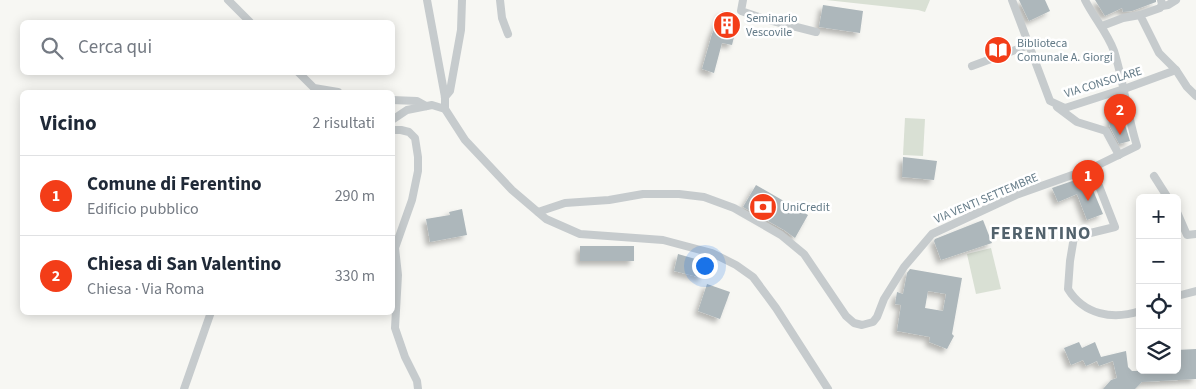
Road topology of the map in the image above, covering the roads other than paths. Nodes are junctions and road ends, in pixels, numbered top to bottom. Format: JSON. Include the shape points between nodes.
{"nodes":[{"id":1,"x":228,"y":0,"type":"edge"},
{"id":2,"x":427,"y":0,"type":"edge"},
{"id":3,"x":462,"y":0,"type":"edge"},
{"id":4,"x":500,"y":0,"type":"edge"},
{"id":5,"x":743,"y":0,"type":"edge"},
{"id":6,"x":1012,"y":0,"type":"edge"},
{"id":7,"x":1086,"y":0,"type":"edge"},
{"id":8,"x":1176,"y":0,"type":"edge"},
{"id":9,"x":1161,"y":3,"type":"edge"},
{"id":10,"x":1140,"y":15,"type":"junction"},
{"id":11,"x":248,"y":20,"type":"edge"},
{"id":12,"x":1102,"y":26,"type":"junction"},
{"id":13,"x":816,"y":32,"type":"dead end"},
{"id":14,"x":508,"y":34,"type":"dead end"},
{"id":15,"x":1029,"y":45,"type":"junction"},
{"id":16,"x":972,"y":66,"type":"dead end"},
{"id":17,"x":1176,"y":70,"type":"junction"},
{"id":18,"x":301,"y":75,"type":"edge"},
{"id":19,"x":1124,"y":89,"type":"junction"},
{"id":20,"x":326,"y":90,"type":"edge"},
{"id":21,"x":1196,"y":96,"type":"edge"},
{"id":22,"x":445,"y":97,"type":"junction"},
{"id":23,"x":395,"y":100,"type":"edge"},
{"id":24,"x":1050,"y":101,"type":"junction"},
{"id":25,"x":426,"y":106,"type":"junction"},
{"id":26,"x":445,"y":110,"type":"junction"},
{"id":27,"x":395,"y":118,"type":"edge"},
{"id":28,"x":395,"y":130,"type":"edge"},
{"id":29,"x":1120,"y":155,"type":"junction"},
{"id":30,"x":1092,"y":168,"type":"junction"},
{"id":31,"x":1154,"y":176,"type":"dead end"},
{"id":32,"x":1165,"y":194,"type":"edge"},
{"id":33,"x":538,"y":212,"type":"junction"},
{"id":34,"x":1181,"y":221,"type":"edge"},
{"id":35,"x":1196,"y":234,"type":"edge"},
{"id":36,"x":395,"y":248,"type":"edge"},
{"id":37,"x":395,"y":248,"type":"edge"},
{"id":38,"x":1196,"y":291,"type":"edge"},
{"id":39,"x":1181,"y":295,"type":"edge"},
{"id":40,"x":1136,"y":312,"type":"edge"},
{"id":41,"x":210,"y":315,"type":"edge"},
{"id":42,"x":184,"y":389,"type":"edge"},
{"id":43,"x":418,"y":389,"type":"edge"},
{"id":44,"x":828,"y":389,"type":"edge"}],
"edges":[{"from":1,"to":11,"type":"street"},
{"from":2,"to":22,"type":"street"},
{"from":3,"to":22,"type":"street","via":[[461,30],[450,91]]},
{"from":4,"to":14,"type":"street"},
{"from":5,"to":13,"type":"street","via":[[741,11]]},
{"from":6,"to":15,"type":"street","name":"VIA CONSOLARE"},
{"from":7,"to":12,"type":"street"},
{"from":8,"to":9,"type":"street","via":[[1168,5]]},
{"from":9,"to":10,"type":"street"},
{"from":10,"to":12,"type":"street"},
{"from":10,"to":17,"type":"street","via":[[1159,53]]},
{"from":12,"to":19,"type":"street"},
{"from":15,"to":16,"type":"street"},
{"from":15,"to":24,"type":"street","name":"VIA CONSOLARE"},
{"from":17,"to":19,"type":"street","name":"VIA CONSOLARE"},
{"from":17,"to":21,"type":"street"},
{"from":18,"to":20,"type":"street","via":[[314,88]]},
{"from":19,"to":24,"type":"street","name":"VIA CONSOLARE","via":[[1065,108]]},
{"from":19,"to":29,"type":"street","name":"VIA VENTI SETTEMBRE","via":[[1137,146]]},
{"from":22,"to":26,"type":"street"},
{"from":23,"to":25,"type":"street","via":[[417,101]]},
{"from":24,"to":29,"type":"street","via":[[1077,122],[1106,131]]},
{"from":25,"to":26,"type":"street"},
{"from":25,"to":27,"type":"street","via":[[407,110]]},
{"from":26,"to":33,"type":"street","via":[[465,140],[512,190]]},
{"from":28,"to":36,"type":"street","via":[[409,132],[415,138],[418,157],[412,200]]},
{"from":29,"to":30,"type":"street","name":"VIA VENTI SETTEMBRE"},
{"from":30,"to":33,"type":"street","name":"VIA VENTI SETTEMBRE","via":[[1016,195],[932,234],[904,267],[877,317],[862,325],[846,316],[804,254],[781,234],[734,208],[712,200],[679,194],[643,194],[566,203]]},
{"from":30,"to":40,"type":"street","via":[[1115,227],[1074,237],[1068,289],[1092,312],[1123,315]]},
{"from":31,"to":32,"type":"street"},
{"from":33,"to":44,"type":"street","via":[[580,234],[663,240],[712,253],[736,265],[753,277],[776,308]]},
{"from":34,"to":35,"type":"street","via":[[1187,235]]},
{"from":37,"to":43,"type":"street","via":[[398,275],[395,328]]},
{"from":38,"to":39,"type":"street"},
{"from":41,"to":42,"type":"street"}]}
